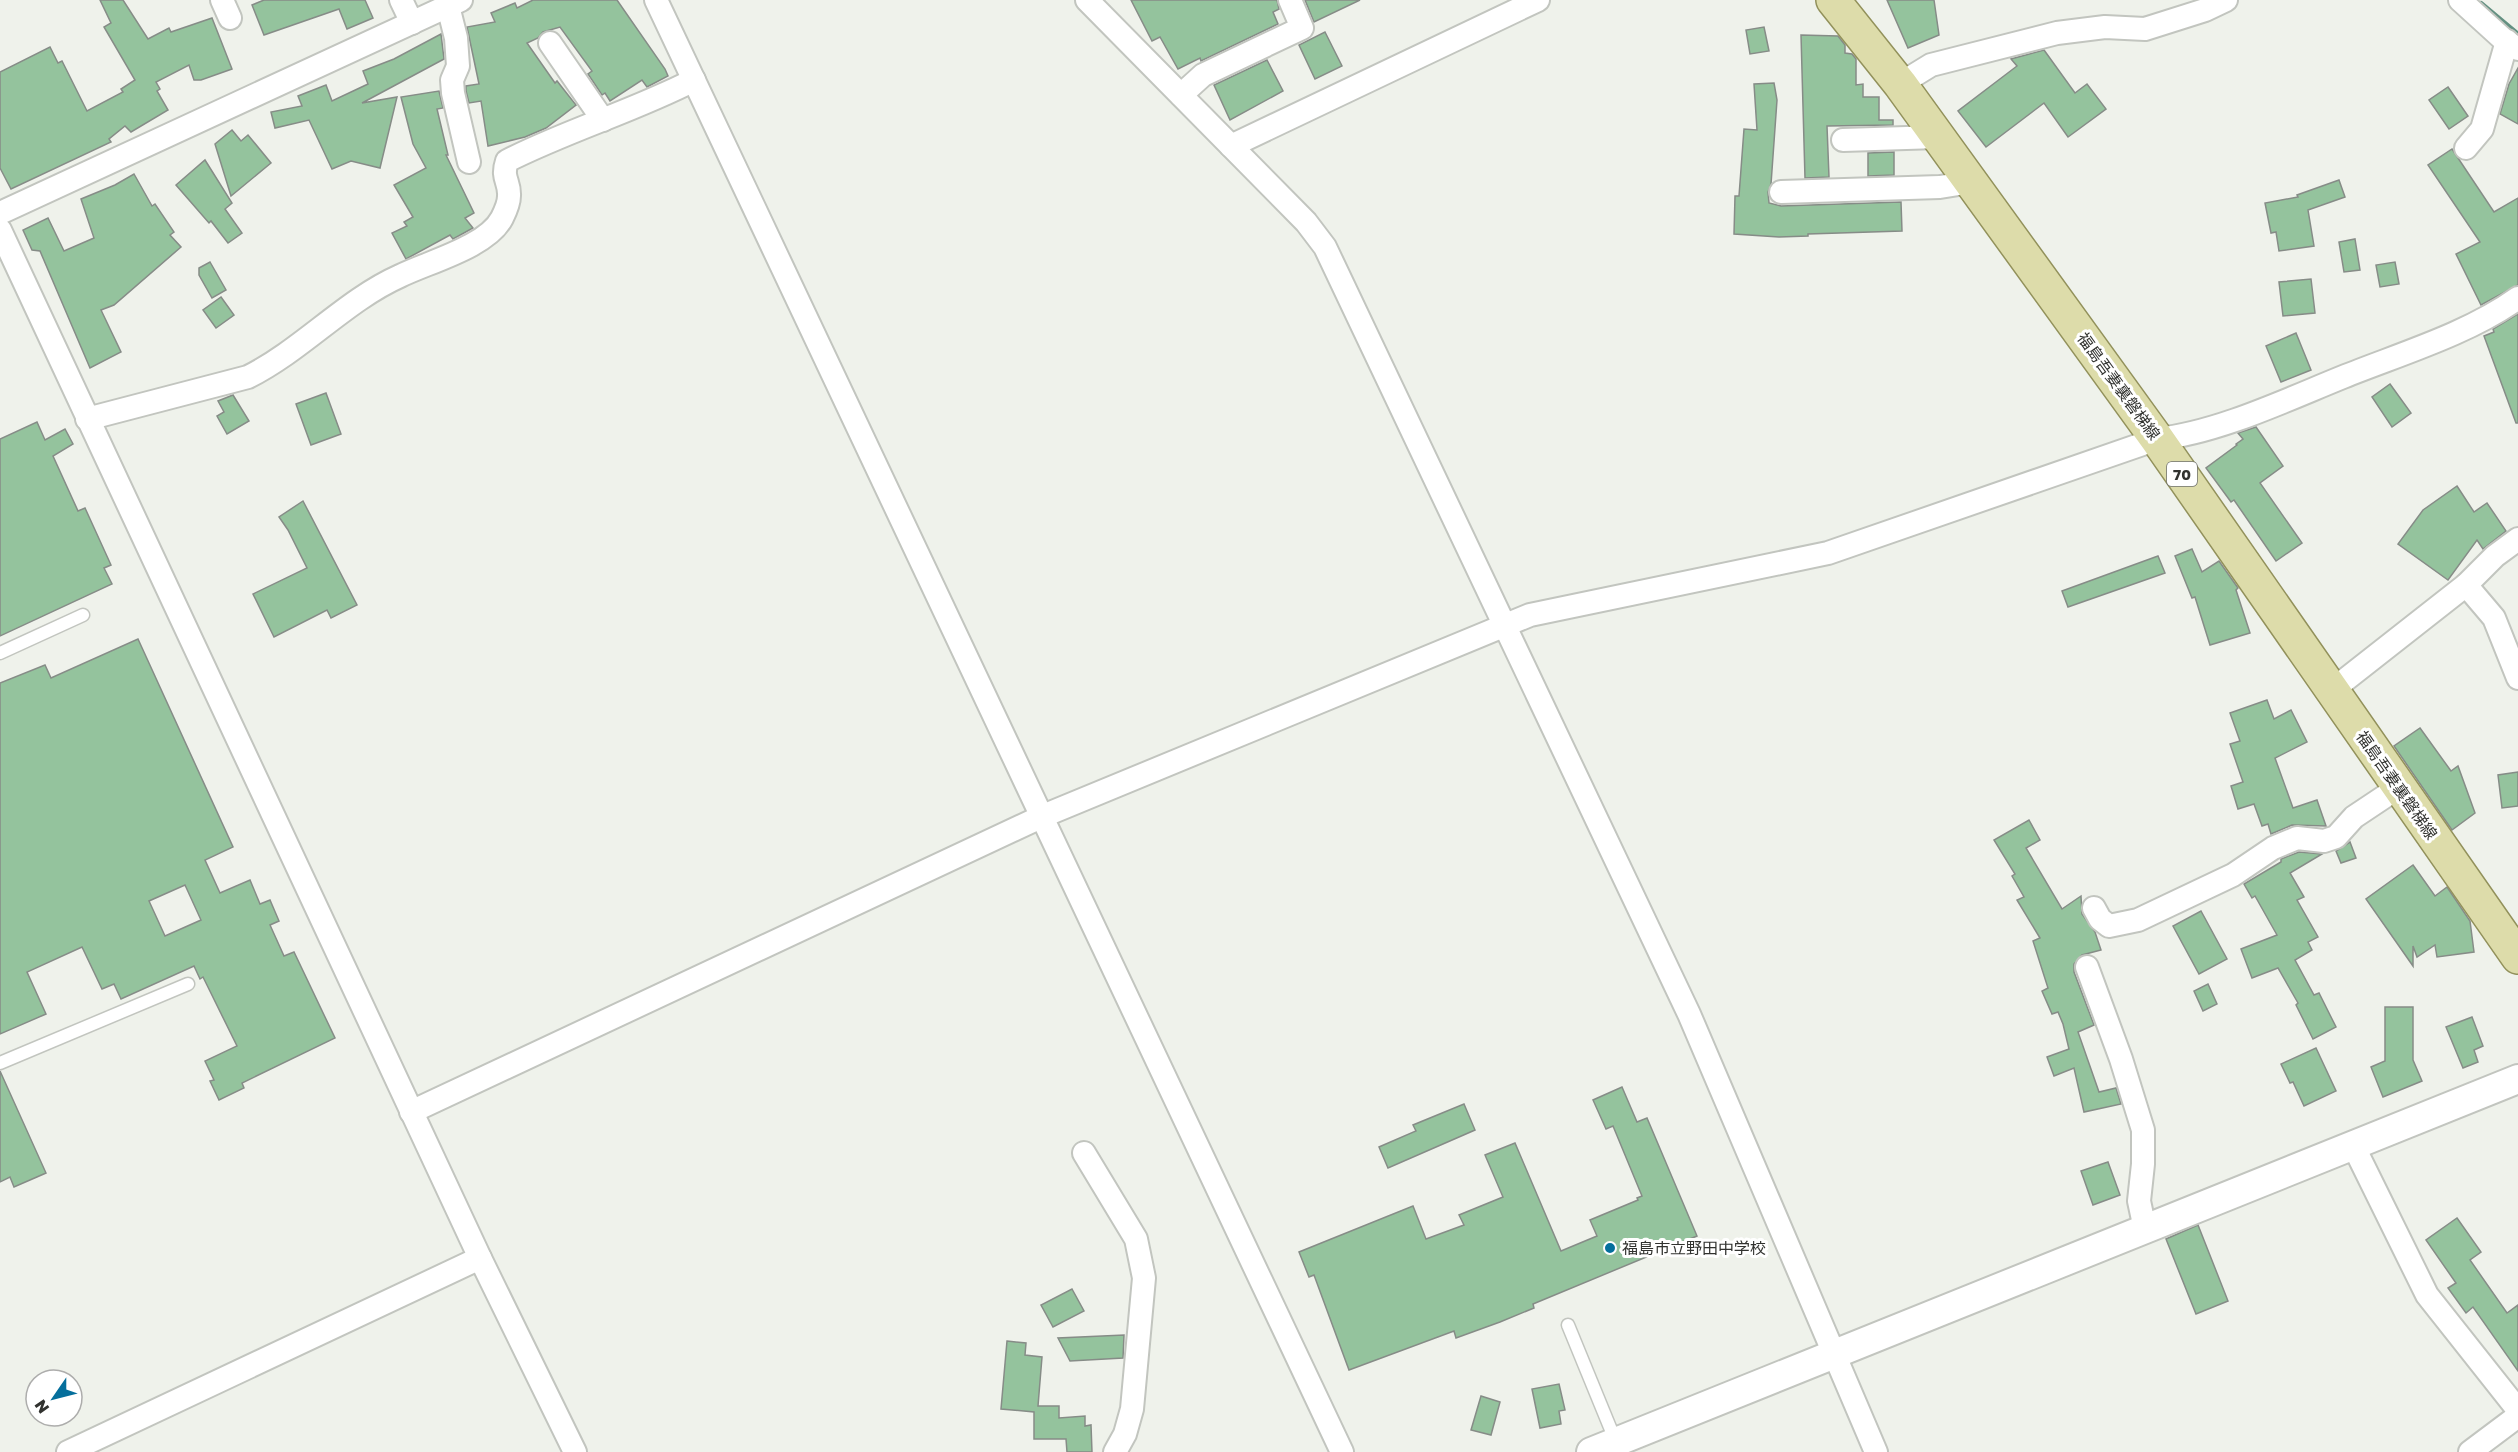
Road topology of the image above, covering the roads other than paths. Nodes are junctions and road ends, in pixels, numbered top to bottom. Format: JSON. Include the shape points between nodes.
{"nodes":[{"id":1,"x":401,"y":0,"type":"edge"},
{"id":2,"x":656,"y":0,"type":"edge"},
{"id":3,"x":1087,"y":0,"type":"edge"},
{"id":4,"x":1290,"y":0,"type":"edge"},
{"id":5,"x":1538,"y":0,"type":"edge"},
{"id":6,"x":1833,"y":0,"type":"edge"},
{"id":7,"x":2226,"y":0,"type":"edge"},
{"id":8,"x":2460,"y":0,"type":"edge"},
{"id":9,"x":454,"y":3,"type":"edge"},
{"id":10,"x":412,"y":23,"type":"junction"},
{"id":11,"x":550,"y":43,"type":"dead end"},
{"id":12,"x":2512,"y":45,"type":"edge"},
{"id":13,"x":694,"y":80,"type":"junction"},
{"id":14,"x":1900,"y":84,"type":"junction"},
{"id":15,"x":1181,"y":95,"type":"junction"},
{"id":16,"x":603,"y":120,"type":"junction"},
{"id":17,"x":1938,"y":137,"type":"junction"},
{"id":18,"x":1843,"y":140,"type":"dead end"},
{"id":19,"x":1231,"y":146,"type":"junction"},
{"id":20,"x":2466,"y":148,"type":"dead end"},
{"id":21,"x":469,"y":162,"type":"dead end"},
{"id":22,"x":1971,"y":182,"type":"junction"},
{"id":23,"x":1781,"y":192,"type":"dead end"},
{"id":24,"x":0,"y":213,"type":"edge"},
{"id":25,"x":0,"y":230,"type":"edge"},
{"id":26,"x":2518,"y":298,"type":"edge"},
{"id":27,"x":87,"y":419,"type":"junction"},
{"id":28,"x":2157,"y":439,"type":"junction"},
{"id":29,"x":2518,"y":539,"type":"edge"},
{"id":30,"x":2466,"y":585,"type":"junction"},
{"id":31,"x":83,"y":615,"type":"dead end"},
{"id":32,"x":1505,"y":625,"type":"junction"},
{"id":33,"x":0,"y":653,"type":"edge"},
{"id":34,"x":2518,"y":678,"type":"edge"},
{"id":35,"x":2331,"y":691,"type":"junction"},
{"id":36,"x":2399,"y":787,"type":"junction"},
{"id":37,"x":1043,"y":816,"type":"junction"},
{"id":38,"x":2094,"y":908,"type":"dead end"},
{"id":39,"x":2518,"y":957,"type":"edge"},
{"id":40,"x":2087,"y":967,"type":"dead end"},
{"id":41,"x":188,"y":984,"type":"dead end"},
{"id":42,"x":0,"y":1063,"type":"edge"},
{"id":43,"x":2518,"y":1079,"type":"edge"},
{"id":44,"x":411,"y":1112,"type":"junction"},
{"id":45,"x":2353,"y":1145,"type":"junction"},
{"id":46,"x":1084,"y":1153,"type":"dead end"},
{"id":47,"x":2145,"y":1229,"type":"junction"},
{"id":48,"x":480,"y":1258,"type":"junction"},
{"id":49,"x":1568,"y":1325,"type":"dead end"},
{"id":50,"x":1835,"y":1353,"type":"junction"},
{"id":51,"x":2518,"y":1410,"type":"edge"},
{"id":52,"x":2518,"y":1416,"type":"edge"},
{"id":53,"x":1604,"y":1447,"type":"edge"},
{"id":54,"x":68,"y":1452,"type":"edge"},
{"id":55,"x":574,"y":1452,"type":"edge"},
{"id":56,"x":1115,"y":1452,"type":"edge"},
{"id":57,"x":1342,"y":1452,"type":"edge"},
{"id":58,"x":1876,"y":1452,"type":"edge"},
{"id":59,"x":2470,"y":1452,"type":"edge"}],
"edges":[{"from":1,"to":10,"type":"street"},
{"from":2,"to":13,"type":"street"},
{"from":3,"to":15,"type":"street"},
{"from":4,"to":15,"type":"street","via":[[1302,27],[1203,75]]},
{"from":5,"to":19,"type":"street"},
{"from":6,"to":14,"type":"main road","name":"福島吾妻裏磐梯線","number":"70"},
{"from":7,"to":14,"type":"street","via":[[2145,29],[2105,27],[2057,33],[1931,65]]},
{"from":8,"to":12,"type":"street"},
{"from":9,"to":10,"type":"street"},
{"from":9,"to":21,"type":"street","via":[[458,66],[452,80],[453,93]]},
{"from":10,"to":24,"type":"street"},
{"from":11,"to":16,"type":"street"},
{"from":12,"to":20,"type":"street","via":[[2482,129]]},
{"from":13,"to":16,"type":"street","via":[[656,100]]},
{"from":13,"to":37,"type":"street"},
{"from":14,"to":17,"type":"main road","name":"福島吾妻裏磐梯線","number":"70"},
{"from":15,"to":19,"type":"street"},
{"from":16,"to":27,"type":"street","via":[[507,160],[504,172],[509,196],[501,219],[479,240],[453,255],[398,276],[268,366],[248,377]]},
{"from":17,"to":18,"type":"street"},
{"from":17,"to":22,"type":"main road","name":"福島吾妻裏磐梯線","number":"70"},
{"from":19,"to":32,"type":"street","via":[[1306,222],[1325,247]]},
{"from":22,"to":23,"type":"street","via":[[1940,187]]},
{"from":22,"to":28,"type":"main road","name":"福島吾妻裏磐梯線","number":"70"},
{"from":25,"to":27,"type":"street"},
{"from":26,"to":28,"type":"street","via":[[2454,333],[2263,409],[2183,437]]},
{"from":27,"to":44,"type":"street"},
{"from":28,"to":32,"type":"street","via":[[1828,553],[1530,615]]},
{"from":28,"to":35,"type":"main road","name":"福島吾妻裏磐梯線","number":"70"},
{"from":29,"to":30,"type":"street"},
{"from":30,"to":34,"type":"street","via":[[2494,618]]},
{"from":30,"to":35,"type":"street"},
{"from":31,"to":33,"type":"lane"},
{"from":32,"to":37,"type":"street"},
{"from":32,"to":50,"type":"street","via":[[1689,1014]]},
{"from":35,"to":36,"type":"main road","name":"福島吾妻裏磐梯線","number":"70"},
{"from":36,"to":38,"type":"street","via":[[2354,817],[2336,837],[2324,842],[2297,838],[2273,848],[2233,875],[2138,920],[2109,927]]},
{"from":36,"to":39,"type":"main road","name":"福島吾妻裏磐梯線","number":"70"},
{"from":37,"to":44,"type":"street"},
{"from":37,"to":57,"type":"street"},
{"from":40,"to":47,"type":"street","via":[[2143,1130],[2139,1201]]},
{"from":41,"to":42,"type":"lane"},
{"from":43,"to":45,"type":"street"},
{"from":44,"to":48,"type":"street"},
{"from":45,"to":47,"type":"street"},
{"from":45,"to":51,"type":"street","via":[[2427,1295]]},
{"from":46,"to":56,"type":"street","via":[[1136,1239],[1144,1278],[1132,1409]]},
{"from":47,"to":50,"type":"street"},
{"from":48,"to":54,"type":"street"},
{"from":48,"to":55,"type":"street"},
{"from":49,"to":53,"type":"lane"},
{"from":50,"to":53,"type":"street"},
{"from":50,"to":58,"type":"street"},
{"from":52,"to":59,"type":"street"}]}
